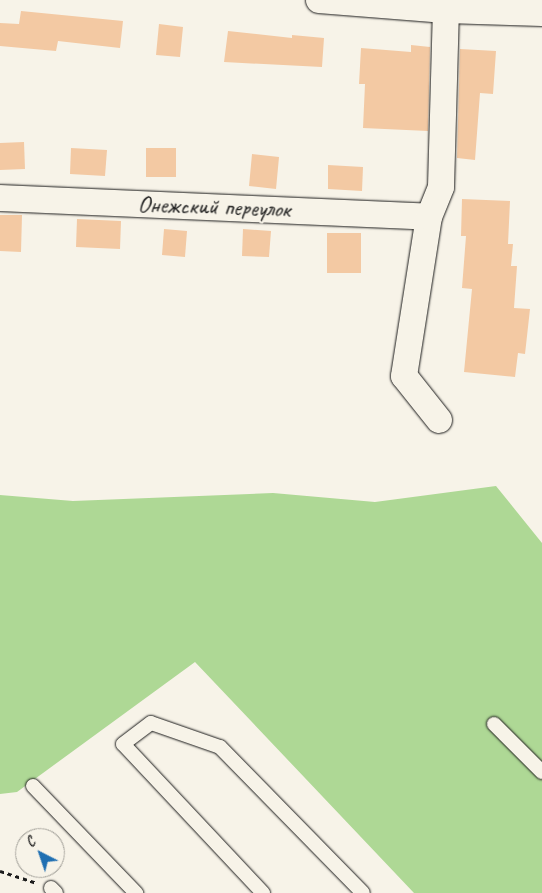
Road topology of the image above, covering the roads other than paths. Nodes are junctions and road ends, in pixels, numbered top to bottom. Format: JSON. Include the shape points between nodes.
{"nodes":[{"id":1,"x":319,"y":0,"type":"edge"},
{"id":2,"x":375,"y":2,"type":"edge"},
{"id":3,"x":446,"y":10,"type":"junction"},
{"id":4,"x":542,"y":13,"type":"edge"},
{"id":5,"x":0,"y":198,"type":"edge"},
{"id":6,"x":429,"y":217,"type":"junction"},
{"id":7,"x":439,"y":420,"type":"dead end"},
{"id":8,"x":494,"y":724,"type":"dead end"},
{"id":9,"x":542,"y":772,"type":"edge"},
{"id":10,"x":33,"y":786,"type":"dead end"},
{"id":11,"x":136,"y":893,"type":"edge"},
{"id":12,"x":263,"y":893,"type":"edge"},
{"id":13,"x":363,"y":893,"type":"edge"}],
"edges":[{"from":1,"to":2,"type":"street"},
{"from":2,"to":3,"type":"street"},
{"from":3,"to":4,"type":"street"},
{"from":3,"to":6,"type":"street","via":[[441,187]]},
{"from":5,"to":6,"type":"street","name":"Онежский переулок"},
{"from":6,"to":7,"type":"street","via":[[404,376]]},
{"from":8,"to":9,"type":"lane"},
{"from":10,"to":11,"type":"lane"},
{"from":12,"to":13,"type":"lane","via":[[123,744],[151,723],[220,747]]}]}
